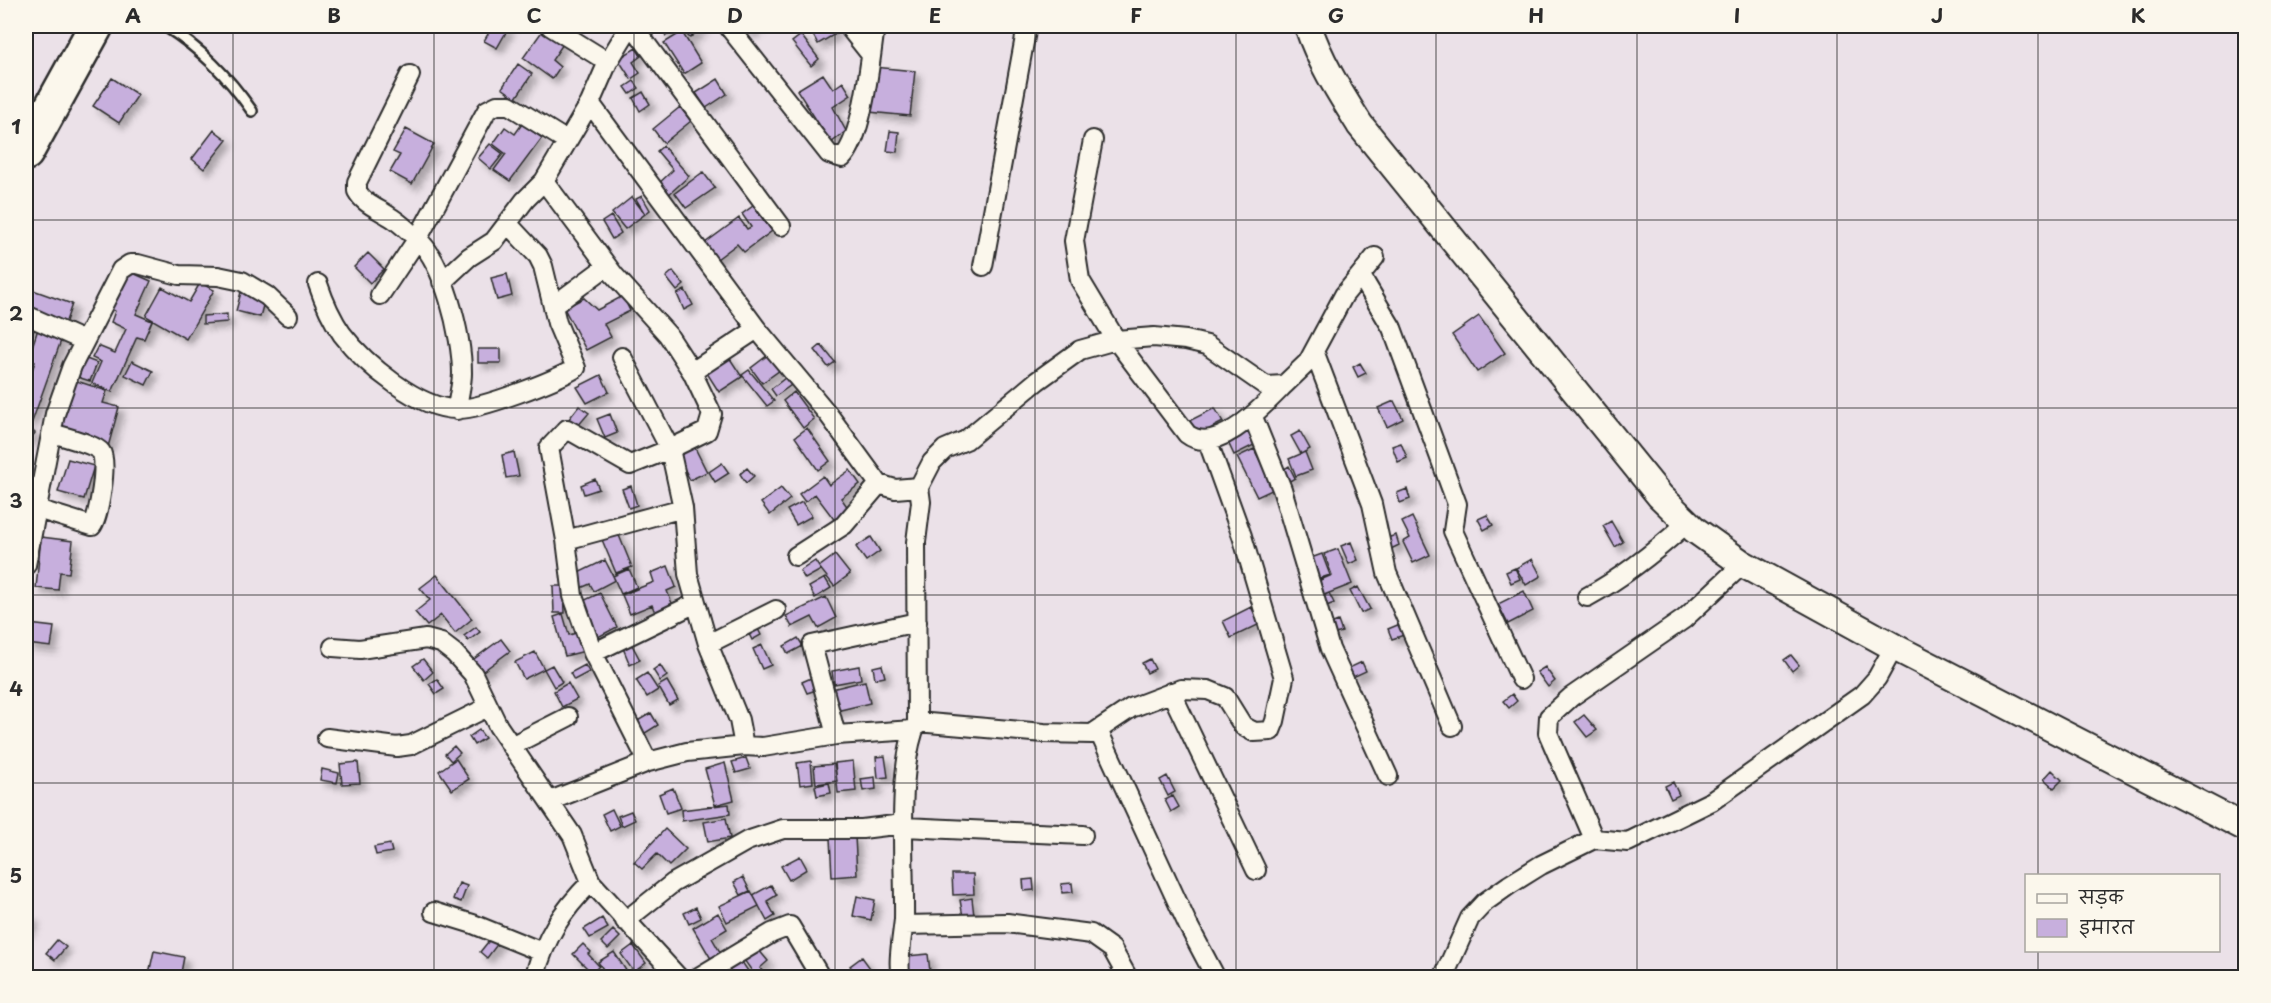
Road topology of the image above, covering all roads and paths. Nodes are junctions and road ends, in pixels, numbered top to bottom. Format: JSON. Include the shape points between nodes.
{"nodes":[{"id":1,"x":96,"y":26,"type":"edge"},
{"id":2,"x":165,"y":26,"type":"edge"},
{"id":3,"x":550,"y":26,"type":"edge"},
{"id":4,"x":631,"y":26,"type":"edge"},
{"id":5,"x":728,"y":26,"type":"edge"},
{"id":6,"x":848,"y":26,"type":"edge"},
{"id":7,"x":874,"y":26,"type":"edge"},
{"id":8,"x":1027,"y":26,"type":"edge"},
{"id":9,"x":1308,"y":26,"type":"edge"},
{"id":10,"x":871,"y":56,"type":"junction"},
{"id":11,"x":608,"y":62,"type":"junction"},
{"id":12,"x":410,"y":75,"type":"dead end"},
{"id":13,"x":590,"y":103,"type":"junction"},
{"id":14,"x":252,"y":111,"type":"dead end"},
{"id":15,"x":1093,"y":140,"type":"dead end"},
{"id":16,"x":567,"y":141,"type":"junction"},
{"id":17,"x":26,"y":153,"type":"edge"},
{"id":18,"x":544,"y":181,"type":"junction"},
{"id":19,"x":508,"y":224,"type":"junction"},
{"id":20,"x":781,"y":226,"type":"dead end"},
{"id":21,"x":417,"y":238,"type":"junction"},
{"id":22,"x":1375,"y":257,"type":"dead end"},
{"id":23,"x":607,"y":266,"type":"junction"},
{"id":24,"x":983,"y":266,"type":"dead end"},
{"id":25,"x":1361,"y":276,"type":"junction"},
{"id":26,"x":442,"y":282,"type":"junction"},
{"id":27,"x":318,"y":284,"type":"dead end"},
{"id":28,"x":380,"y":295,"type":"dead end"},
{"id":29,"x":553,"y":306,"type":"junction"},
{"id":30,"x":26,"y":315,"type":"edge"},
{"id":31,"x":288,"y":316,"type":"dead end"},
{"id":32,"x":757,"y":329,"type":"junction"},
{"id":33,"x":1116,"y":340,"type":"junction"},
{"id":34,"x":84,"y":341,"type":"junction"},
{"id":35,"x":1314,"y":351,"type":"junction"},
{"id":36,"x":622,"y":357,"type":"dead end"},
{"id":37,"x":692,"y":372,"type":"junction"},
{"id":38,"x":1284,"y":385,"type":"junction"},
{"id":39,"x":458,"y":410,"type":"junction"},
{"id":40,"x":1254,"y":417,"type":"junction"},
{"id":41,"x":52,"y":433,"type":"junction"},
{"id":42,"x":1208,"y":442,"type":"junction"},
{"id":43,"x":670,"y":448,"type":"junction"},
{"id":44,"x":879,"y":484,"type":"junction"},
{"id":45,"x":919,"y":487,"type":"junction"},
{"id":46,"x":683,"y":508,"type":"junction"},
{"id":47,"x":37,"y":509,"type":"junction"},
{"id":48,"x":1687,"y":523,"type":"junction"},
{"id":49,"x":566,"y":540,"type":"junction"},
{"id":50,"x":796,"y":556,"type":"dead end"},
{"id":51,"x":1743,"y":564,"type":"junction"},
{"id":52,"x":26,"y":565,"type":"edge"},
{"id":53,"x":1587,"y":597,"type":"dead end"},
{"id":54,"x":696,"y":603,"type":"junction"},
{"id":55,"x":776,"y":610,"type":"dead end"},
{"id":56,"x":917,"y":622,"type":"junction"},
{"id":57,"x":708,"y":644,"type":"junction"},
{"id":58,"x":333,"y":647,"type":"dead end"},
{"id":59,"x":1894,"y":647,"type":"junction"},
{"id":60,"x":593,"y":653,"type":"junction"},
{"id":61,"x":1521,"y":679,"type":"dead end"},
{"id":62,"x":1172,"y":692,"type":"junction"},
{"id":63,"x":488,"y":707,"type":"junction"},
{"id":64,"x":568,"y":717,"type":"dead end"},
{"id":65,"x":916,"y":726,"type":"junction"},
{"id":66,"x":1452,"y":726,"type":"dead end"},
{"id":67,"x":1098,"y":730,"type":"junction"},
{"id":68,"x":836,"y":735,"type":"junction"},
{"id":69,"x":327,"y":738,"type":"dead end"},
{"id":70,"x":511,"y":746,"type":"junction"},
{"id":71,"x":744,"y":746,"type":"junction"},
{"id":72,"x":648,"y":762,"type":"junction"},
{"id":73,"x":1388,"y":776,"type":"dead end"},
{"id":74,"x":549,"y":801,"type":"junction"},
{"id":75,"x":903,"y":825,"type":"junction"},
{"id":76,"x":2246,"y":828,"type":"edge"},
{"id":77,"x":1083,"y":835,"type":"dead end"},
{"id":78,"x":1594,"y":839,"type":"junction"},
{"id":79,"x":1256,"y":870,"type":"dead end"},
{"id":80,"x":591,"y":882,"type":"junction"},
{"id":81,"x":434,"y":912,"type":"dead end"},
{"id":82,"x":625,"y":921,"type":"junction"},
{"id":83,"x":904,"y":925,"type":"junction"},
{"id":84,"x":542,"y":952,"type":"junction"},
{"id":85,"x":534,"y":978,"type":"edge"},
{"id":86,"x":679,"y":978,"type":"edge"},
{"id":87,"x":697,"y":978,"type":"edge"},
{"id":88,"x":821,"y":978,"type":"edge"},
{"id":89,"x":902,"y":978,"type":"edge"},
{"id":90,"x":1128,"y":978,"type":"edge"},
{"id":91,"x":1216,"y":978,"type":"edge"},
{"id":92,"x":1443,"y":978,"type":"edge"}],
"edges":[{"from":1,"to":17,"type":"highway"},
{"from":2,"to":14,"type":"lane","via":[[209,58],[232,81]]},
{"from":3,"to":11,"type":"street"},
{"from":4,"to":11,"type":"street"},
{"from":4,"to":20,"type":"street"},
{"from":5,"to":10,"type":"street","via":[[836,158],[842,158],[851,146]]},
{"from":6,"to":10,"type":"street"},
{"from":7,"to":10,"type":"street"},
{"from":8,"to":24,"type":"street"},
{"from":9,"to":48,"type":"street","via":[[1314,46],[1360,125],[1660,496]]},
{"from":11,"to":13,"type":"street"},
{"from":12,"to":21,"type":"street","via":[[357,182],[357,191],[368,204]]},
{"from":13,"to":16,"type":"street"},
{"from":13,"to":32,"type":"street"},
{"from":15,"to":33,"type":"street","via":[[1074,242],[1076,262],[1080,280]]},
{"from":16,"to":18,"type":"street"},
{"from":16,"to":21,"type":"street","via":[[509,105],[487,110]]},
{"from":18,"to":19,"type":"street"},
{"from":18,"to":23,"type":"street"},
{"from":19,"to":26,"type":"street","via":[[495,241]]},
{"from":19,"to":29,"type":"street","via":[[538,256],[549,282]]},
{"from":21,"to":26,"type":"street"},
{"from":21,"to":28,"type":"street"},
{"from":22,"to":25,"type":"street"},
{"from":23,"to":29,"type":"street"},
{"from":23,"to":37,"type":"street","via":[[668,335]]},
{"from":25,"to":35,"type":"street","via":[[1344,295]]},
{"from":25,"to":61,"type":"street","via":[[1392,328],[1457,504],[1453,531]]},
{"from":26,"to":39,"type":"street","via":[[456,318],[460,343]]},
{"from":27,"to":39,"type":"street","via":[[331,316],[359,353],[401,388],[429,404]]},
{"from":29,"to":39,"type":"street","via":[[576,368]]},
{"from":30,"to":34,"type":"street"},
{"from":31,"to":34,"type":"street","via":[[267,296],[242,281],[179,275],[130,264],[116,278]]},
{"from":32,"to":37,"type":"street"},
{"from":32,"to":44,"type":"street","via":[[828,414]]},
{"from":33,"to":38,"type":"street","via":[[1154,338],[1207,345],[1266,386]]},
{"from":33,"to":42,"type":"street","via":[[1187,434],[1196,442]]},
{"from":33,"to":45,"type":"street","via":[[1080,350],[966,440],[945,449],[932,462]]},
{"from":34,"to":41,"type":"street","via":[[55,414]]},
{"from":35,"to":38,"type":"street"},
{"from":35,"to":66,"type":"street","via":[[1372,504],[1387,573]]},
{"from":36,"to":43,"type":"street"},
{"from":37,"to":43,"type":"street","via":[[712,414],[711,424],[707,431]]},
{"from":38,"to":40,"type":"street"},
{"from":40,"to":42,"type":"street"},
{"from":40,"to":73,"type":"street","via":[[1282,489],[1330,649]]},
{"from":41,"to":47,"type":"street"},
{"from":41,"to":47,"type":"street","via":[[102,452],[102,488],[92,526]]},
{"from":42,"to":62,"type":"street","via":[[1242,536],[1284,678],[1270,730],[1254,732],[1243,726],[1225,698],[1208,690]]},
{"from":43,"to":46,"type":"street"},
{"from":43,"to":49,"type":"street","via":[[630,465],[567,429],[549,448]]},
{"from":44,"to":45,"type":"street","via":[[895,489]]},
{"from":44,"to":50,"type":"street","via":[[844,525]]},
{"from":45,"to":56,"type":"street"},
{"from":46,"to":49,"type":"street"},
{"from":46,"to":54,"type":"street","via":[[688,574]]},
{"from":47,"to":52,"type":"street"},
{"from":48,"to":51,"type":"street"},
{"from":48,"to":53,"type":"street","via":[[1655,552]]},
{"from":49,"to":60,"type":"street","via":[[573,596]]},
{"from":51,"to":59,"type":"street"},
{"from":51,"to":78,"type":"street","via":[[1684,619],[1571,697],[1549,717],[1548,733]]},
{"from":54,"to":57,"type":"street"},
{"from":54,"to":60,"type":"street"},
{"from":55,"to":57,"type":"street"},
{"from":56,"to":65,"type":"street"},
{"from":56,"to":68,"type":"street","via":[[812,645]]},
{"from":57,"to":71,"type":"street","via":[[739,720]]},
{"from":58,"to":63,"type":"street","via":[[360,649],[426,639],[441,643],[473,674]]},
{"from":59,"to":76,"type":"street"},
{"from":59,"to":78,"type":"street","via":[[1862,695],[1712,801],[1628,842]]},
{"from":60,"to":72,"type":"street"},
{"from":62,"to":67,"type":"street","via":[[1131,708]]},
{"from":62,"to":79,"type":"street"},
{"from":63,"to":69,"type":"street","via":[[411,745],[397,747]]},
{"from":63,"to":70,"type":"street"},
{"from":64,"to":70,"type":"street"},
{"from":65,"to":67,"type":"street","via":[[1044,733],[1092,734]]},
{"from":65,"to":68,"type":"street"},
{"from":65,"to":75,"type":"street","via":[[909,746]]},
{"from":67,"to":91,"type":"street"},
{"from":68,"to":71,"type":"street","via":[[763,747]]},
{"from":70,"to":74,"type":"street"},
{"from":71,"to":72,"type":"street","via":[[687,752]]},
{"from":72,"to":74,"type":"street"},
{"from":74,"to":80,"type":"street","via":[[572,835]]},
{"from":75,"to":77,"type":"street"},
{"from":75,"to":82,"type":"street","via":[[783,829],[747,841],[673,883]]},
{"from":75,"to":83,"type":"street"},
{"from":78,"to":92,"type":"street","via":[[1541,865],[1485,902],[1470,918]]},
{"from":80,"to":82,"type":"street"},
{"from":80,"to":84,"type":"street","via":[[565,909]]},
{"from":81,"to":84,"type":"street"},
{"from":82,"to":86,"type":"street"},
{"from":83,"to":89,"type":"street","via":[[899,973]]},
{"from":83,"to":90,"type":"street","via":[[1007,924],[1091,934],[1112,949]]},
{"from":84,"to":85,"type":"street"},
{"from":87,"to":88,"type":"street","via":[[790,926]]}]}
